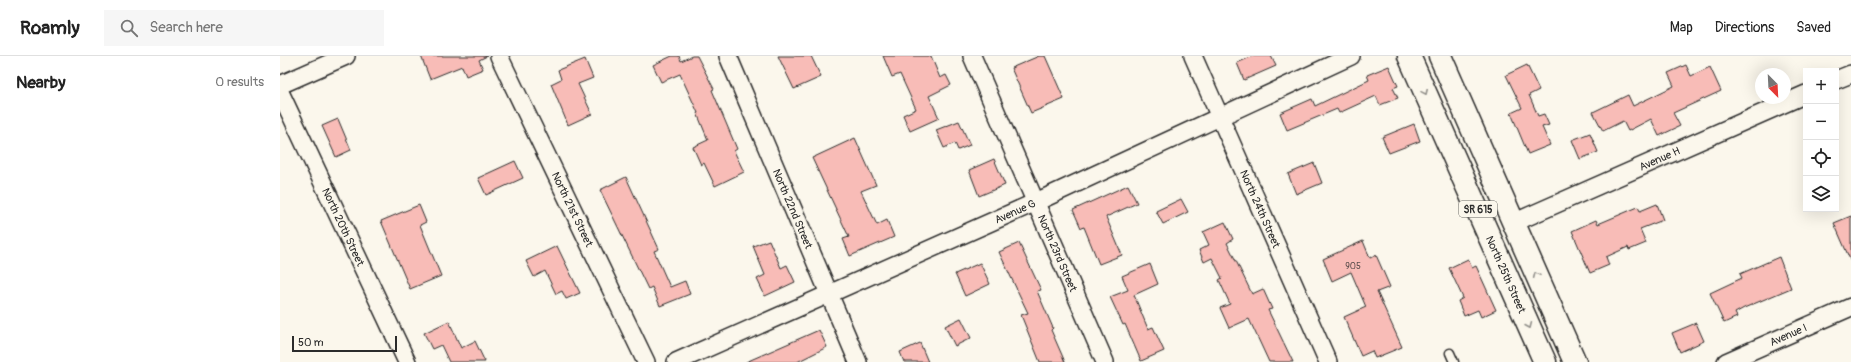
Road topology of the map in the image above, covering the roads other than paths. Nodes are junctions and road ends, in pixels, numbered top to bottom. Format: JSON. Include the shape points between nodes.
{"nodes":[{"id":1,"x":346,"y":56,"type":"edge"},
{"id":2,"x":499,"y":56,"type":"edge"},
{"id":3,"x":728,"y":56,"type":"edge"},
{"id":4,"x":972,"y":56,"type":"edge"},
{"id":5,"x":1193,"y":56,"type":"edge"},
{"id":6,"x":1351,"y":56,"type":"edge"},
{"id":7,"x":1409,"y":56,"type":"edge"},
{"id":8,"x":1430,"y":56,"type":"edge"},
{"id":9,"x":1440,"y":56,"type":"edge"},
{"id":10,"x":1851,"y":74,"type":"edge"},
{"id":11,"x":1839,"y":79,"type":"edge"},
{"id":12,"x":280,"y":86,"type":"edge"},
{"id":13,"x":280,"y":92,"type":"edge"},
{"id":14,"x":1803,"y":95,"type":"edge"},
{"id":15,"x":1219,"y":117,"type":"junction"},
{"id":16,"x":1496,"y":183,"type":"junction"},
{"id":17,"x":1036,"y":202,"type":"junction"},
{"id":18,"x":1513,"y":223,"type":"junction"},
{"id":19,"x":829,"y":294,"type":"junction"},
{"id":20,"x":1851,"y":307,"type":"edge"},
{"id":21,"x":1450,"y":354,"type":"dead end"},
{"id":22,"x":407,"y":362,"type":"edge"},
{"id":23,"x":646,"y":362,"type":"edge"},
{"id":24,"x":676,"y":362,"type":"edge"},
{"id":25,"x":858,"y":362,"type":"edge"},
{"id":26,"x":1105,"y":362,"type":"edge"},
{"id":27,"x":1328,"y":362,"type":"edge"},
{"id":28,"x":1454,"y":362,"type":"edge"},
{"id":29,"x":1545,"y":362,"type":"edge"},
{"id":30,"x":1575,"y":362,"type":"edge"},
{"id":31,"x":1726,"y":362,"type":"edge"}],
"edges":[{"from":1,"to":12,"type":"street"},
{"from":2,"to":23,"type":"street","name":"North 21st Street"},
{"from":3,"to":19,"type":"street","name":"North 22nd Street"},
{"from":4,"to":17,"type":"street","name":"North 23rd Street"},
{"from":5,"to":15,"type":"street","name":"North 24th Street"},
{"from":6,"to":15,"type":"street","name":"Avenue G"},
{"from":7,"to":29,"type":"main road","name":"North 25th Street","number":"SR 615","one_way":true},
{"from":8,"to":16,"type":"main road","via":[[1481,170]]},
{"from":9,"to":16,"type":"main road","number":"SR 615"},
{"from":10,"to":11,"type":"street"},
{"from":13,"to":22,"type":"street","name":"North 20th Street"},
{"from":14,"to":18,"type":"street","name":"Avenue H"},
{"from":15,"to":17,"type":"street","name":"Avenue G"},
{"from":15,"to":27,"type":"street","name":"North 24th Street"},
{"from":16,"to":18,"type":"main road","number":"SR 615"},
{"from":17,"to":19,"type":"street","name":"Avenue G"},
{"from":17,"to":26,"type":"street","name":"North 23rd Street"},
{"from":30,"to":18,"type":"main road","number":"SR 615","one_way":true},
{"from":19,"to":24,"type":"street","name":"Avenue G"},
{"from":19,"to":25,"type":"street","name":"North 22nd Street"},
{"from":20,"to":31,"type":"street","name":"Avenue I"},
{"from":21,"to":28,"type":"lane"}]}
